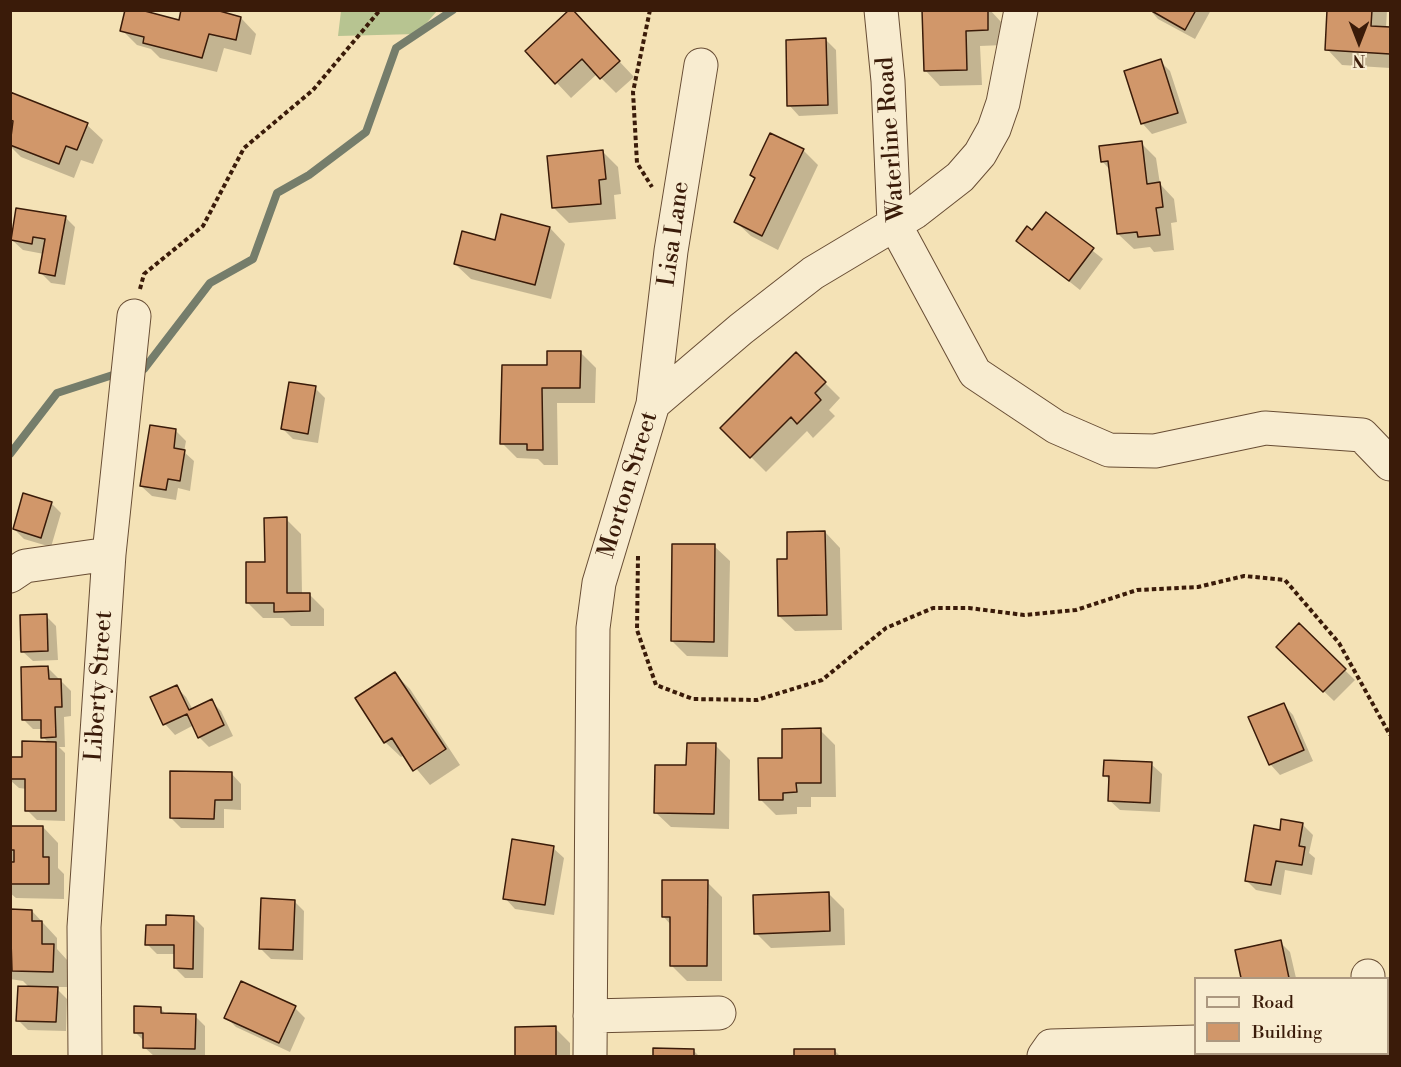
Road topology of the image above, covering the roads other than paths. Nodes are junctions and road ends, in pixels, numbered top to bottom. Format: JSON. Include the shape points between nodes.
{"nodes":[{"id":1,"x":881,"y":10,"type":"edge"},
{"id":2,"x":1021,"y":10,"type":"edge"},
{"id":3,"x":701,"y":65,"type":"dead end"},
{"id":4,"x":894,"y":223,"type":"junction"},
{"id":5,"x":134,"y":316,"type":"road end"},
{"id":6,"x":653,"y":404,"type":"junction"},
{"id":7,"x":1390,"y":464,"type":"edge"},
{"id":8,"x":109,"y":554,"type":"junction"},
{"id":9,"x":10,"y":576,"type":"edge"},
{"id":10,"x":719,"y":1014,"type":"dead end"},
{"id":11,"x":590,"y":1016,"type":"junction"},
{"id":12,"x":1194,"y":1042,"type":"edge"},
{"id":13,"x":85,"y":1056,"type":"edge"},
{"id":14,"x":590,"y":1056,"type":"edge"},
{"id":15,"x":1044,"y":1056,"type":"edge"}],
"edges":[{"from":1,"to":4,"type":"street","name":"Waterline Road"},
{"from":2,"to":4,"type":"street","name":"Morton Street","via":[[1003,103],[980,154],[934,199]]},
{"from":3,"to":6,"type":"street","name":"Lisa Lane","via":[[671,251]]},
{"from":4,"to":6,"type":"street","name":"Morton Street","via":[[813,273]]},
{"from":4,"to":7,"type":"street","name":"Waterline Road","via":[[975,373],[1056,427],[1108,450],[1155,451],[1265,429],[1362,435]]},
{"from":5,"to":8,"type":"street","name":"Liberty Street"},
{"from":6,"to":11,"type":"street","name":"Morton Street","via":[[599,583],[593,628]]},
{"from":8,"to":9,"type":"street","via":[[25,566]]},
{"from":8,"to":13,"type":"street","name":"Liberty Street","via":[[84,927]]},
{"from":10,"to":11,"type":"street"},
{"from":11,"to":14,"type":"street","name":"Morton Street"},
{"from":12,"to":15,"type":"street","via":[[1051,1046]]}]}
